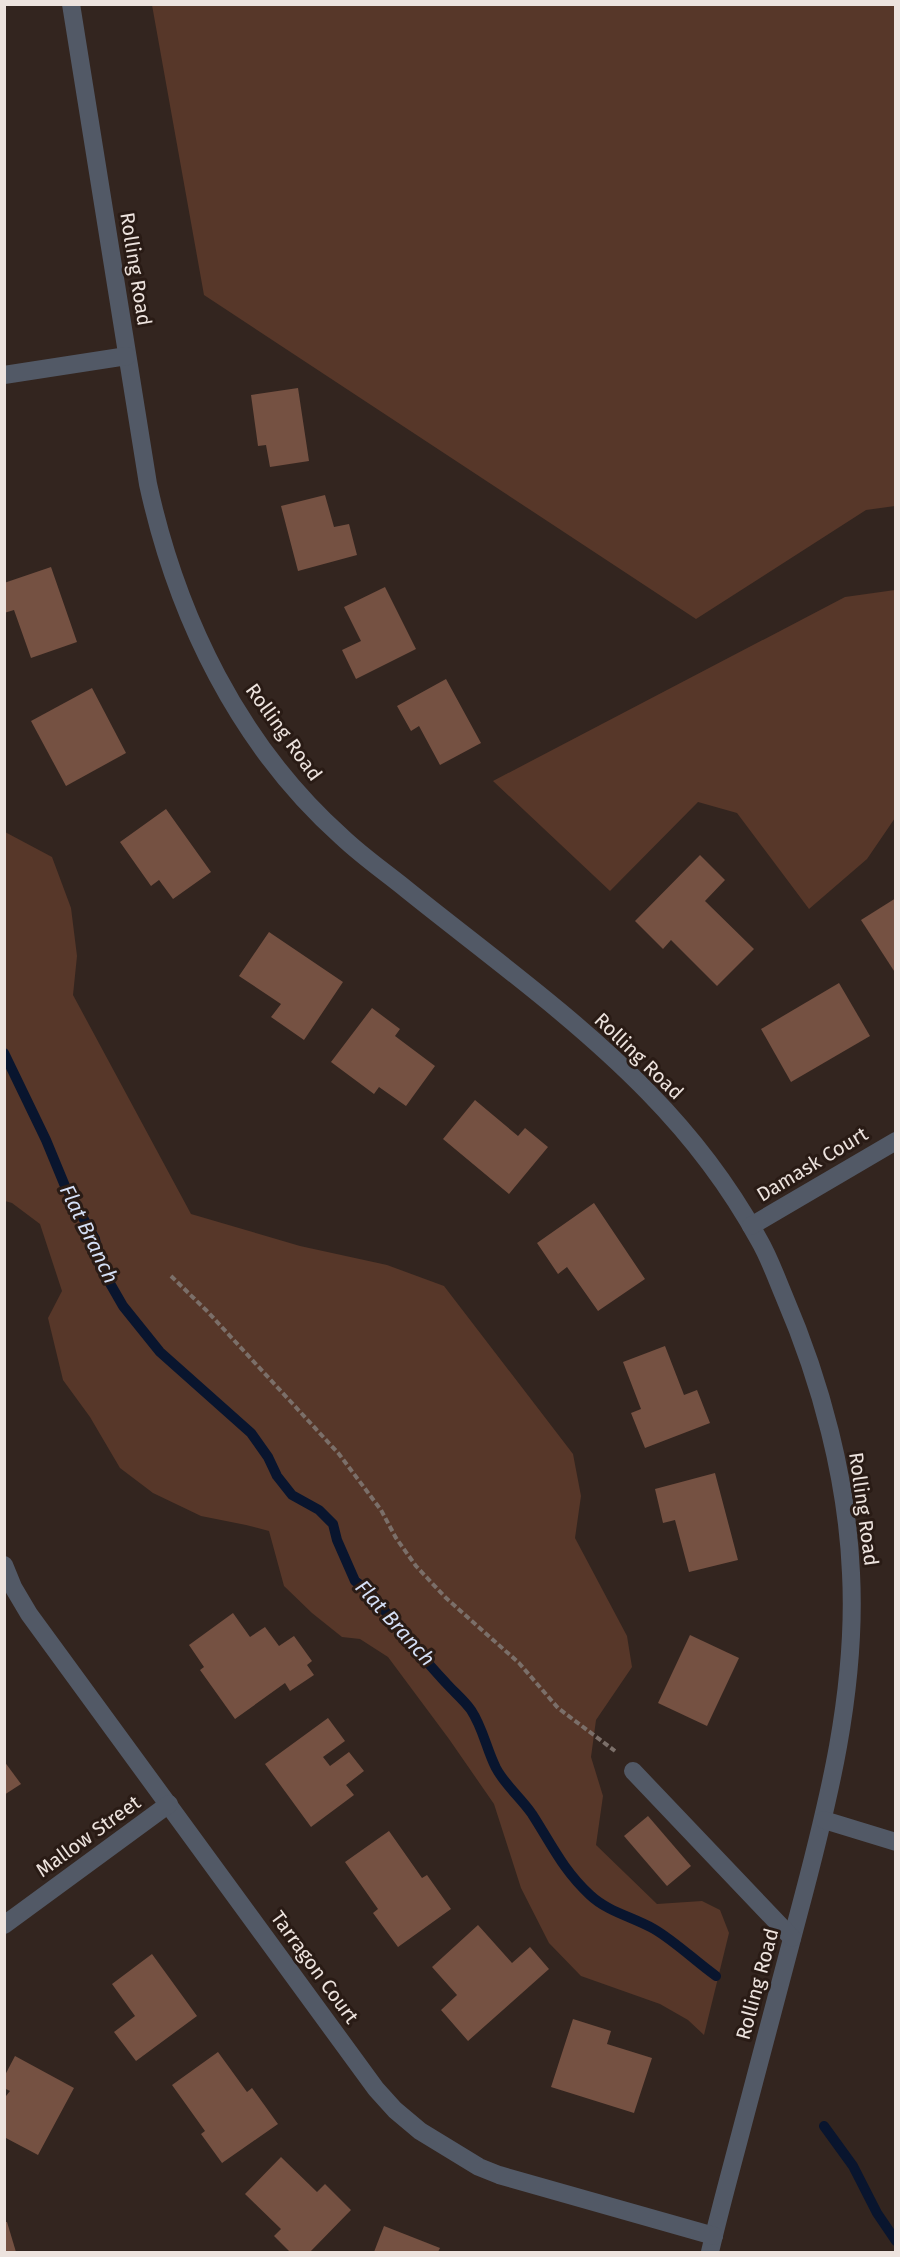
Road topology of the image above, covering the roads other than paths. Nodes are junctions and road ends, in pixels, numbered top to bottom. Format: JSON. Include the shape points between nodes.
{"nodes":[{"id":1,"x":71,"y":4,"type":"edge"},
{"id":2,"x":127,"y":356,"type":"junction"},
{"id":3,"x":4,"y":375,"type":"edge"},
{"id":4,"x":896,"y":1141,"type":"edge"},
{"id":5,"x":751,"y":1226,"type":"junction"},
{"id":6,"x":4,"y":1565,"type":"edge"},
{"id":7,"x":633,"y":1771,"type":"road end"},
{"id":8,"x":169,"y":1804,"type":"junction"},
{"id":9,"x":824,"y":1820,"type":"junction"},
{"id":10,"x":896,"y":1842,"type":"edge"},
{"id":11,"x":4,"y":1925,"type":"edge"},
{"id":12,"x":792,"y":1938,"type":"junction"},
{"id":13,"x":712,"y":2244,"type":"edge"}],
"edges":[{"from":1,"to":2,"type":"street","name":"Rolling Road"},
{"from":2,"to":3,"type":"street"},
{"from":2,"to":5,"type":"street","name":"Rolling Road","via":[[158,528],[181,600],[206,656],[243,721],[288,782],[340,836],[589,1036],[651,1095],[706,1160]]},
{"from":4,"to":5,"type":"street","name":"Damask Court"},
{"from":5,"to":9,"type":"street","name":"Rolling Road","via":[[797,1326],[825,1412],[843,1494],[851,1571],[852,1633],[844,1715]]},
{"from":6,"to":8,"type":"street","name":"Tarragon Court","via":[[29,1614]]},
{"from":7,"to":12,"type":"street"},
{"from":8,"to":11,"type":"street","name":"Mallow Street"},
{"from":8,"to":13,"type":"street","name":"Tarragon Court","via":[[376,2089],[420,2131],[453,2153],[499,2175]]},
{"from":9,"to":10,"type":"street"},
{"from":9,"to":12,"type":"street","name":"Rolling Road"},
{"from":12,"to":13,"type":"street","name":"Rolling Road"}]}
